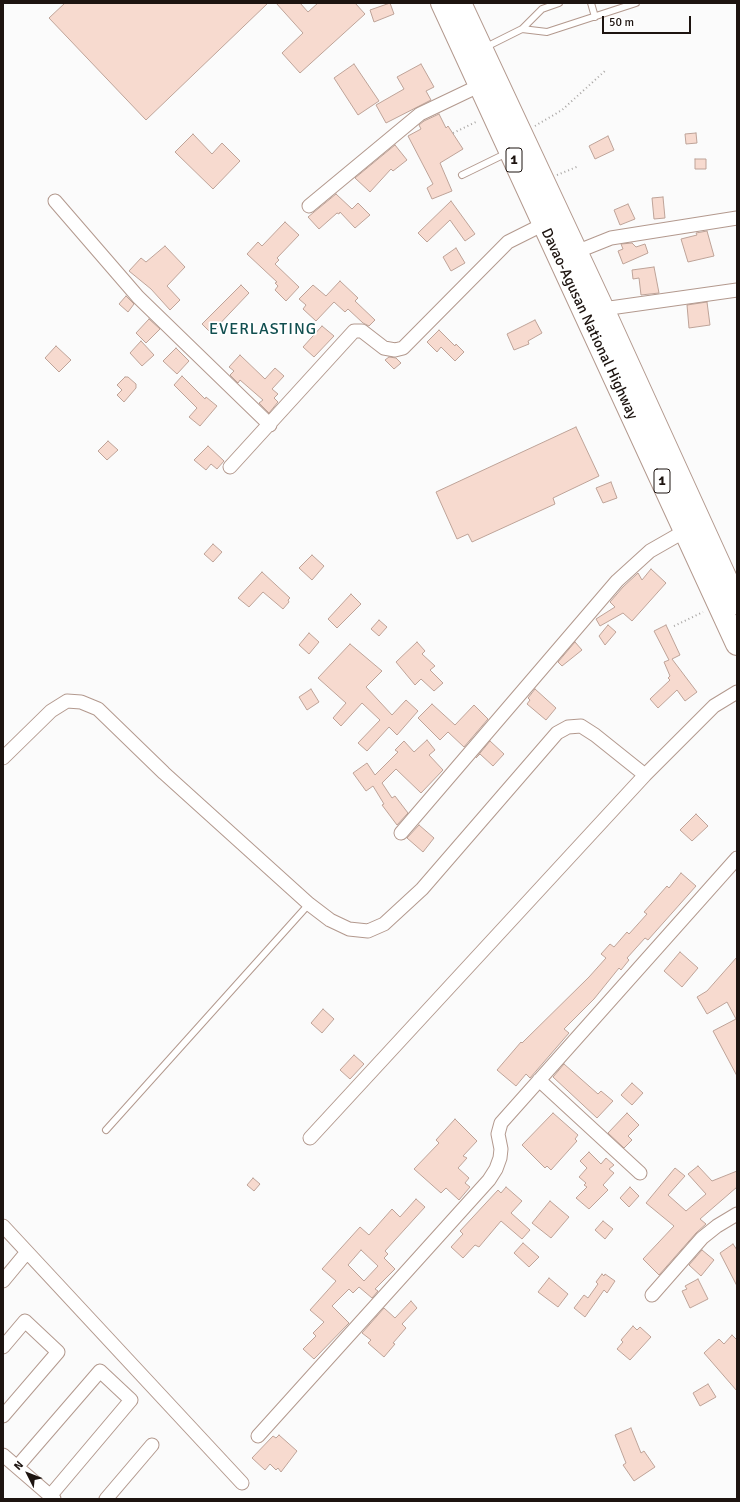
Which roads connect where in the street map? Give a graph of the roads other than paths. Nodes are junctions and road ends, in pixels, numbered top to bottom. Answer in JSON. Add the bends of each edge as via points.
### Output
{"nodes":[{"id":1,"x":442,"y":3,"type":"edge"},
{"id":2,"x":460,"y":3,"type":"edge"},
{"id":3,"x":559,"y":3,"type":"edge"},
{"id":4,"x":591,"y":3,"type":"edge"},
{"id":5,"x":636,"y":3,"type":"edge"},
{"id":6,"x":596,"y":17,"type":"junction"},
{"id":7,"x":522,"y":29,"type":"junction"},
{"id":8,"x":481,"y":50,"type":"junction"},
{"id":9,"x":488,"y":82,"type":"junction"},
{"id":10,"x":519,"y":145,"type":"junction"},
{"id":11,"x":462,"y":175,"type":"dead end"},
{"id":12,"x":55,"y":201,"type":"dead end"},
{"id":13,"x":309,"y":206,"type":"dead end"},
{"id":14,"x":737,"y":218,"type":"edge"},
{"id":15,"x":552,"y":220,"type":"junction"},
{"id":16,"x":576,"y":252,"type":"junction"},
{"id":17,"x":737,"y":290,"type":"edge"},
{"id":18,"x":603,"y":309,"type":"junction"},
{"id":19,"x":270,"y":425,"type":"junction"},
{"id":20,"x":230,"y":467,"type":"dead end"},
{"id":21,"x":671,"y":482,"type":"junction"},
{"id":22,"x":685,"y":531,"type":"junction"},
{"id":23,"x":728,"y":604,"type":"edge"},
{"id":24,"x":737,"y":644,"type":"edge"},
{"id":25,"x":737,"y":692,"type":"edge"},
{"id":26,"x":3,"y":758,"type":"edge"},
{"id":27,"x":645,"y":775,"type":"junction"},
{"id":28,"x":401,"y":833,"type":"dead end"},
{"id":29,"x":737,"y":858,"type":"edge"},
{"id":30,"x":309,"y":904,"type":"junction"},
{"id":31,"x":540,"y":1080,"type":"junction"},
{"id":32,"x":106,"y":1130,"type":"dead end"},
{"id":33,"x":310,"y":1138,"type":"dead end"},
{"id":34,"x":640,"y":1173,"type":"dead end"},
{"id":35,"x":737,"y":1214,"type":"edge"},
{"id":36,"x":3,"y":1226,"type":"edge"},
{"id":37,"x":27,"y":1252,"type":"junction"},
{"id":38,"x":3,"y":1281,"type":"edge"},
{"id":39,"x":652,"y":1295,"type":"dead end"},
{"id":40,"x":3,"y":1347,"type":"edge"},
{"id":41,"x":3,"y":1416,"type":"edge"},
{"id":42,"x":258,"y":1436,"type":"dead end"},
{"id":43,"x":152,"y":1445,"type":"dead end"},
{"id":44,"x":3,"y":1455,"type":"edge"},
{"id":45,"x":17,"y":1467,"type":"junction"},
{"id":46,"x":242,"y":1483,"type":"dead end"},
{"id":47,"x":52,"y":1498,"type":"edge"},
{"id":48,"x":106,"y":1499,"type":"edge"}],
"edges":[{"from":1,"to":9,"type":"highway","name":"Davao-Agusan National Highway","number":"1"},
{"from":2,"to":8,"type":"highway","name":"Davao-Agusan National Highway","number":"1"},
{"from":3,"to":7,"type":"lane","via":[[542,9]]},
{"from":4,"to":6,"type":"lane"},
{"from":5,"to":6,"type":"lane"},
{"from":6,"to":7,"type":"lane","via":[[547,32]]},
{"from":7,"to":8,"type":"lane"},
{"from":8,"to":9,"type":"highway","name":"Davao-Agusan National Highway","number":"1"},
{"from":9,"to":10,"type":"highway","name":"Davao-Agusan National Highway","number":"1"},
{"from":9,"to":10,"type":"highway","name":"Davao-Agusan National Highway","number":"1","via":[[493,114]]},
{"from":9,"to":13,"type":"street","via":[[414,118]]},
{"from":10,"to":11,"type":"lane"},
{"from":10,"to":15,"type":"highway","name":"Davao-Agusan National Highway","number":"1"},
{"from":10,"to":15,"type":"highway","name":"Davao-Agusan National Highway","number":"1","via":[[543,181]]},
{"from":12,"to":19,"type":"street","via":[[138,297]]},
{"from":14,"to":16,"type":"street","via":[[611,238]]},
{"from":15,"to":16,"type":"highway","name":"Davao-Agusan National Highway","number":"1"},
{"from":15,"to":19,"type":"street","via":[[508,242],[403,348],[384,348],[362,331],[354,331]]},
{"from":15,"to":21,"type":"highway","name":"Davao-Agusan National Highway","number":"1"},
{"from":16,"to":18,"type":"highway","name":"Davao-Agusan National Highway","number":"1"},
{"from":17,"to":18,"type":"street"},
{"from":18,"to":21,"type":"highway","name":"Davao-Agusan National Highway","number":"1"},
{"from":19,"to":20,"type":"street"},
{"from":21,"to":22,"type":"highway","name":"Davao-Agusan National Highway","number":"1"},
{"from":21,"to":23,"type":"highway","name":"Davao-Agusan National Highway","number":"1"},
{"from":22,"to":23,"type":"highway","name":"Davao-Agusan National Highway","number":"1"},
{"from":22,"to":28,"type":"street","via":[[650,551],[617,581]]},
{"from":23,"to":24,"type":"highway","name":"Davao-Agusan National Highway","number":"1"},
{"from":25,"to":27,"type":"street","via":[[714,706]]},
{"from":26,"to":30,"type":"street","via":[[51,711],[67,701],[81,702],[98,709],[164,773]]},
{"from":27,"to":30,"type":"street","via":[[582,726],[568,727],[546,743],[422,889],[384,924],[368,931],[349,929],[330,920]]},
{"from":27,"to":33,"type":"street"},
{"from":29,"to":31,"type":"street"},
{"from":30,"to":32,"type":"lane"},
{"from":31,"to":34,"type":"street"},
{"from":31,"to":42,"type":"street","via":[[501,1123],[498,1134],[500,1158],[488,1180]]},
{"from":35,"to":39,"type":"street","via":[[702,1238]]},
{"from":36,"to":37,"type":"street"},
{"from":37,"to":38,"type":"street"},
{"from":37,"to":46,"type":"street"},
{"from":40,"to":41,"type":"street","via":[[25,1321],[58,1352]]},
{"from":43,"to":48,"type":"street"},
{"from":44,"to":45,"type":"street"},
{"from":45,"to":47,"type":"street"},
{"from":45,"to":47,"type":"street","via":[[100,1371],[131,1400]]}]}
